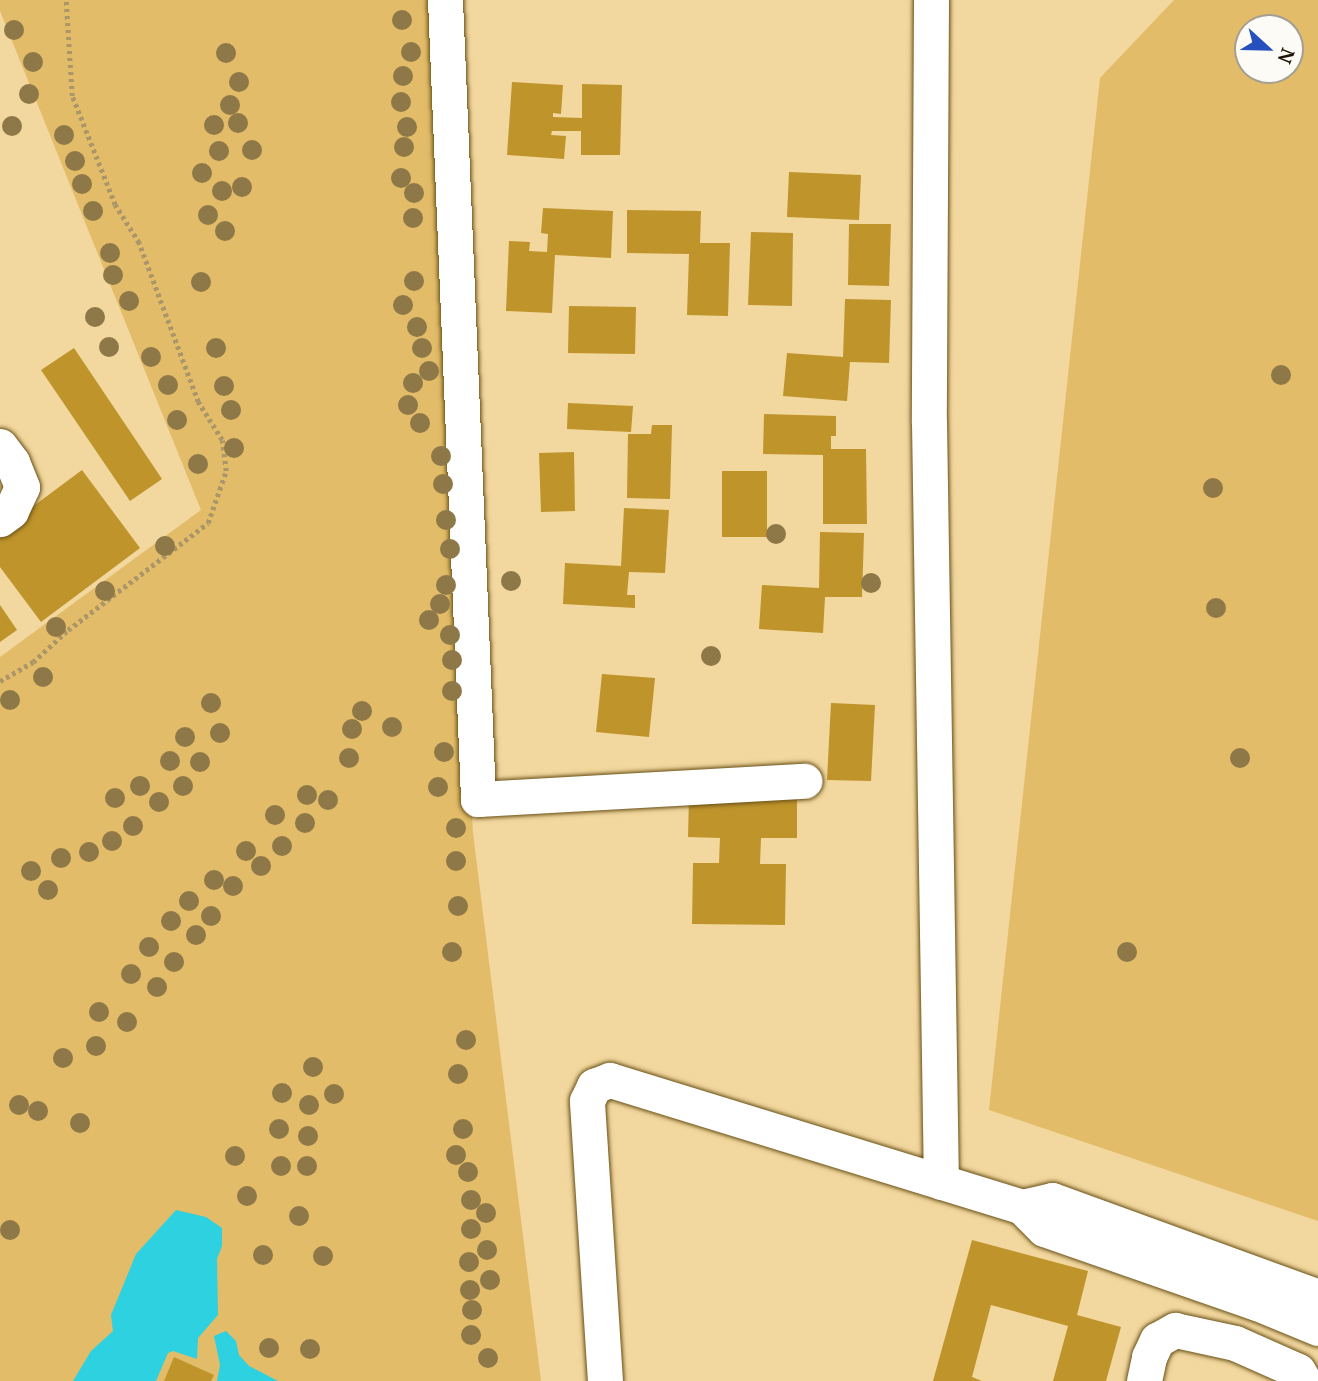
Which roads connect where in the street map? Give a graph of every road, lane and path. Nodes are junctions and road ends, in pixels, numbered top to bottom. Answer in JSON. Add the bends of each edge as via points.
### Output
{"nodes":[{"id":1,"x":66,"y":0,"type":"edge"},
{"id":2,"x":445,"y":0,"type":"edge"},
{"id":3,"x":931,"y":0,"type":"edge"},
{"id":4,"x":0,"y":446,"type":"edge"},
{"id":5,"x":0,"y":519,"type":"edge"},
{"id":6,"x":0,"y":681,"type":"edge"},
{"id":7,"x":805,"y":781,"type":"dead end"},
{"id":8,"x":941,"y":1182,"type":"junction"},
{"id":9,"x":1023,"y":1207,"type":"junction"},
{"id":10,"x":1318,"y":1297,"type":"edge"},
{"id":11,"x":1257,"y":1303,"type":"junction"},
{"id":12,"x":1318,"y":1328,"type":"edge"},
{"id":13,"x":1235,"y":1343,"type":"junction"},
{"id":14,"x":605,"y":1381,"type":"edge"},
{"id":15,"x":1144,"y":1381,"type":"edge"},
{"id":16,"x":1304,"y":1381,"type":"edge"}],
"edges":[{"from":1,"to":6,"type":"path","via":[[72,96],[115,205],[139,243],[198,402],[222,440],[226,471],[208,523],[33,662]]},
{"from":2,"to":7,"type":"street","via":[[478,799]]},
{"from":3,"to":8,"type":"street","via":[[929,422]]},
{"from":4,"to":5,"type":"street","via":[[22,487],[11,511]]},
{"from":8,"to":9,"type":"street"},
{"from":8,"to":14,"type":"street","via":[[610,1080],[594,1086],[587,1101]]},
{"from":9,"to":10,"type":"street","via":[[1052,1200]]},
{"from":9,"to":11,"type":"street","via":[[1044,1229]]},
{"from":11,"to":12,"type":"street"},
{"from":11,"to":13,"type":"street"},
{"from":13,"to":15,"type":"street","via":[[1175,1329],[1157,1340]]},
{"from":13,"to":16,"type":"street","via":[[1298,1371]]}]}
